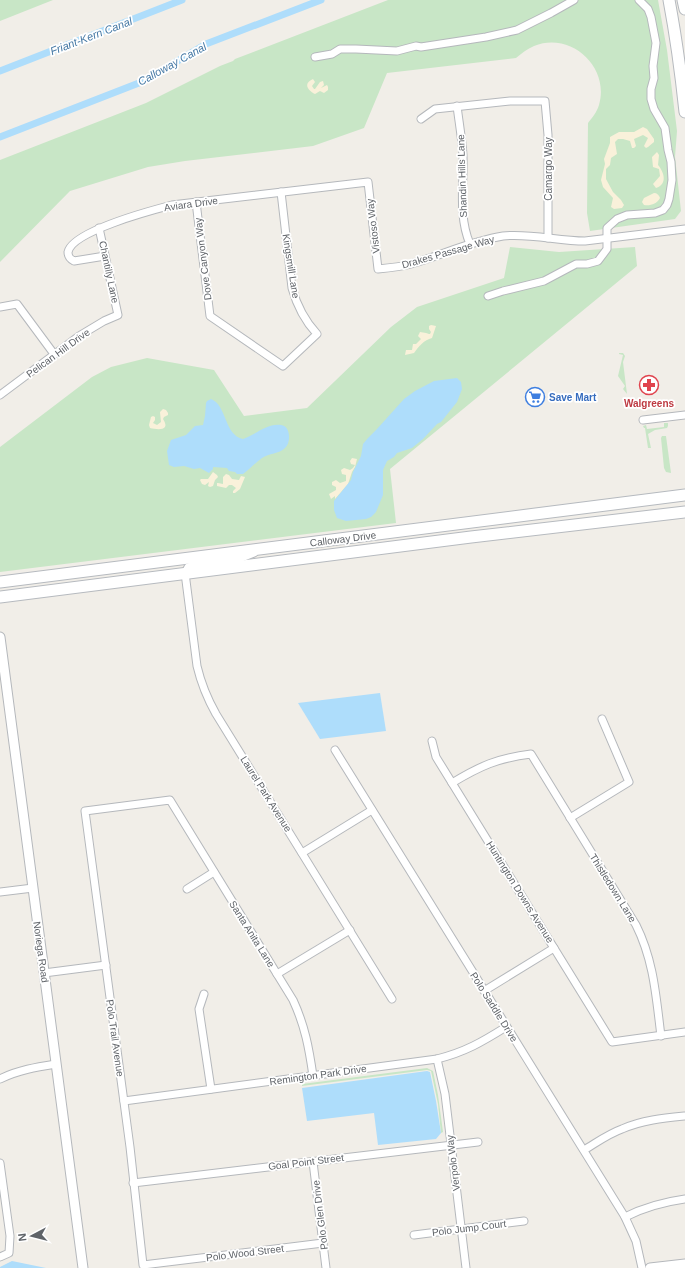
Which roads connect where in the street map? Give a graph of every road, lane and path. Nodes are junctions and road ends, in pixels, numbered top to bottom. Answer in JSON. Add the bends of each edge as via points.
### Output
{"nodes":[{"id":1,"x":574,"y":0,"type":"edge"},
{"id":2,"x":639,"y":0,"type":"edge"},
{"id":3,"x":669,"y":0,"type":"edge"},
{"id":4,"x":683,"y":0,"type":"edge"},
{"id":5,"x":685,"y":9,"type":"edge"},
{"id":6,"x":315,"y":56,"type":"dead end"},
{"id":7,"x":457,"y":106,"type":"junction"},
{"id":8,"x":685,"y":112,"type":"edge"},
{"id":9,"x":421,"y":119,"type":"dead end"},
{"id":10,"x":368,"y":182,"type":"joint"},
{"id":11,"x":281,"y":192,"type":"junction"},
{"id":12,"x":196,"y":202,"type":"junction"},
{"id":13,"x":99,"y":228,"type":"junction"},
{"id":14,"x":685,"y":229,"type":"edge"},
{"id":15,"x":548,"y":238,"type":"junction"},
{"id":16,"x":607,"y":238,"type":"junction"},
{"id":17,"x":470,"y":244,"type":"junction"},
{"id":18,"x":105,"y":256,"type":"junction"},
{"id":19,"x":378,"y":269,"type":"joint"},
{"id":20,"x":488,"y":296,"type":"dead end"},
{"id":21,"x":0,"y":307,"type":"edge"},
{"id":22,"x":118,"y":315,"type":"joint"},
{"id":23,"x":54,"y":354,"type":"junction"},
{"id":24,"x":283,"y":366,"type":"joint"},
{"id":25,"x":0,"y":395,"type":"edge"},
{"id":26,"x":685,"y":415,"type":"edge"},
{"id":27,"x":643,"y":420,"type":"dead end"},
{"id":28,"x":685,"y":495,"type":"edge"},
{"id":29,"x":685,"y":512,"type":"edge"},
{"id":30,"x":265,"y":549,"type":"junction"},
{"id":31,"x":184,"y":573,"type":"junction"},
{"id":32,"x":0,"y":582,"type":"edge"},
{"id":33,"x":0,"y":597,"type":"edge"},
{"id":34,"x":0,"y":637,"type":"edge"},
{"id":35,"x":602,"y":719,"type":"dead end"},
{"id":36,"x":432,"y":741,"type":"dead end"},
{"id":37,"x":335,"y":750,"type":"dead end"},
{"id":38,"x":452,"y":783,"type":"junction"},
{"id":39,"x":372,"y":810,"type":"junction"},
{"id":40,"x":85,"y":812,"type":"joint"},
{"id":41,"x":570,"y":818,"type":"junction"},
{"id":42,"x":302,"y":853,"type":"junction"},
{"id":43,"x":214,"y":872,"type":"junction"},
{"id":44,"x":33,"y":888,"type":"junction"},
{"id":45,"x":187,"y":889,"type":"dead end"},
{"id":46,"x":0,"y":892,"type":"edge"},
{"id":47,"x":350,"y":930,"type":"junction"},
{"id":48,"x":554,"y":948,"type":"junction"},
{"id":49,"x":106,"y":965,"type":"junction"},
{"id":50,"x":44,"y":973,"type":"junction"},
{"id":51,"x":277,"y":974,"type":"junction"},
{"id":52,"x":484,"y":991,"type":"junction"},
{"id":53,"x":204,"y":994,"type":"dead end"},
{"id":54,"x":392,"y":999,"type":"dead end"},
{"id":55,"x":506,"y":1027,"type":"junction"},
{"id":56,"x":685,"y":1032,"type":"edge"},
{"id":57,"x":661,"y":1036,"type":"junction"},
{"id":58,"x":437,"y":1059,"type":"junction"},
{"id":59,"x":56,"y":1064,"type":"junction"},
{"id":60,"x":313,"y":1076,"type":"junction"},
{"id":61,"x":0,"y":1079,"type":"edge"},
{"id":62,"x":211,"y":1089,"type":"junction"},
{"id":63,"x":124,"y":1101,"type":"junction"},
{"id":64,"x":685,"y":1116,"type":"edge"},
{"id":65,"x":478,"y":1142,"type":"dead end"},
{"id":66,"x":451,"y":1145,"type":"junction"},
{"id":67,"x":584,"y":1150,"type":"junction"},
{"id":68,"x":0,"y":1162,"type":"edge"},
{"id":69,"x":313,"y":1162,"type":"junction"},
{"id":70,"x":134,"y":1183,"type":"junction"},
{"id":71,"x":685,"y":1199,"type":"edge"},
{"id":72,"x":625,"y":1217,"type":"junction"},
{"id":73,"x":524,"y":1221,"type":"dead end"},
{"id":74,"x":461,"y":1229,"type":"junction"},
{"id":75,"x":414,"y":1235,"type":"dead end"},
{"id":76,"x":323,"y":1243,"type":"junction"},
{"id":77,"x":0,"y":1258,"type":"edge"},
{"id":78,"x":685,"y":1264,"type":"edge"},
{"id":79,"x":144,"y":1265,"type":"joint"},
{"id":80,"x":83,"y":1268,"type":"edge"},
{"id":81,"x":326,"y":1268,"type":"edge"},
{"id":82,"x":466,"y":1268,"type":"edge"},
{"id":83,"x":642,"y":1268,"type":"edge"},
{"id":84,"x":650,"y":1268,"type":"edge"}],
"edges":[{"from":1,"to":6,"type":"street","via":[[517,30],[486,37],[397,51],[340,49],[332,54]]},
{"from":2,"to":16,"type":"street","via":[[648,9],[656,43],[651,99],[665,128],[671,162],[670,199],[663,210],[627,215],[617,219],[607,228]]},
{"from":3,"to":8,"type":"main road"},
{"from":4,"to":5,"type":"main road"},
{"from":7,"to":9,"type":"street","via":[[435,109]]},
{"from":7,"to":15,"type":"street","name":"Camargo Way","via":[[545,101],[548,135]]},
{"from":7,"to":17,"type":"street","name":"Shandin Hills Lane","via":[[463,155],[462,215]]},
{"from":10,"to":11,"type":"street","name":"Aviara Drive"},
{"from":10,"to":19,"type":"street","name":"Vistoso Way"},
{"from":11,"to":12,"type":"street","name":"Aviara Drive"},
{"from":11,"to":24,"type":"street","name":"Kingsmill Lane","via":[[292,288],[304,318],[317,334]]},
{"from":12,"to":13,"type":"street","name":"Aviara Drive","via":[[172,205]]},
{"from":12,"to":24,"type":"street","name":"Dove Canyon Way","via":[[210,316]]},
{"from":13,"to":18,"type":"street","name":"Chantilly Lane"},
{"from":13,"to":18,"type":"street","name":"Aviara Drive","via":[[71,246],[68,253],[74,262]]},
{"from":14,"to":16,"type":"street","name":"Drakes Passage Way"},
{"from":15,"to":16,"type":"street","name":"Drakes Passage Way","via":[[586,241]]},
{"from":15,"to":17,"type":"street","name":"Drakes Passage Way","via":[[504,236]]},
{"from":16,"to":20,"type":"street","via":[[607,249],[598,261],[576,264],[544,281]]},
{"from":17,"to":19,"type":"street","name":"Drakes Passage Way","via":[[412,264]]},
{"from":18,"to":22,"type":"street","name":"Chantilly Lane"},
{"from":21,"to":23,"type":"street","via":[[16,304]]},
{"from":22,"to":23,"type":"street","name":"Pelican Hill Drive","via":[[91,328]]},
{"from":23,"to":25,"type":"street","name":"Pelican Hill Drive"},
{"from":26,"to":27,"type":"street"},
{"from":28,"to":30,"type":"main road","name":"Calloway Drive"},
{"from":29,"to":31,"type":"main road","name":"Calloway Drive","via":[[471,536]]},
{"from":30,"to":31,"type":"street","via":[[239,559],[196,564],[188,567]]},
{"from":30,"to":32,"type":"main road","name":"Calloway Drive"},
{"from":31,"to":33,"type":"main road","name":"Calloway Drive"},
{"from":31,"to":42,"type":"street","name":"Laurel Park Avenue","via":[[197,666],[206,694]]},
{"from":34,"to":44,"type":"street","name":"Noriega Road"},
{"from":35,"to":41,"type":"street","via":[[629,782]]},
{"from":36,"to":38,"type":"street","name":"Huntington Downs Avenue","via":[[436,757]]},
{"from":37,"to":39,"type":"street","name":"Polo Saddle Drive"},
{"from":38,"to":41,"type":"street","name":"Thistledown Lane","via":[[483,765],[504,758],[531,754]]},
{"from":38,"to":48,"type":"street","name":"Huntington Downs Avenue"},
{"from":39,"to":42,"type":"street"},
{"from":39,"to":52,"type":"street","name":"Polo Saddle Drive"},
{"from":40,"to":43,"type":"street","name":"Santa Anita Lane","via":[[170,800]]},
{"from":40,"to":49,"type":"street","name":"Polo Trail Avenue"},
{"from":41,"to":57,"type":"street","name":"Thistledown Lane","via":[[643,938],[651,964]]},
{"from":42,"to":47,"type":"street","name":"Laurel Park Avenue"},
{"from":43,"to":45,"type":"street"},
{"from":43,"to":51,"type":"street","name":"Santa Anita Lane"},
{"from":44,"to":46,"type":"street"},
{"from":44,"to":50,"type":"street","name":"Noriega Road"},
{"from":47,"to":51,"type":"street"},
{"from":47,"to":54,"type":"street","name":"Laurel Park Avenue"},
{"from":48,"to":52,"type":"street"},
{"from":48,"to":57,"type":"street","name":"Huntington Downs Avenue","via":[[612,1042]]},
{"from":49,"to":50,"type":"street"},
{"from":49,"to":63,"type":"street","name":"Polo Trail Avenue"},
{"from":50,"to":59,"type":"street","name":"Noriega Road"},
{"from":51,"to":60,"type":"street","name":"Santa Anita Lane","via":[[293,1000],[305,1028]]},
{"from":52,"to":55,"type":"street","name":"Polo Saddle Drive"},
{"from":53,"to":62,"type":"street","via":[[199,1009]]},
{"from":55,"to":58,"type":"street","name":"Remington Park Drive","via":[[466,1050]]},
{"from":55,"to":67,"type":"street","name":"Polo Saddle Drive"},
{"from":56,"to":57,"type":"street"},
{"from":58,"to":60,"type":"street","name":"Remington Park Drive"},
{"from":58,"to":66,"type":"street","name":"Verpolo Way","via":[[445,1094]]},
{"from":59,"to":61,"type":"street","via":[[31,1068]]},
{"from":59,"to":80,"type":"street","name":"Noriega Road"},
{"from":60,"to":62,"type":"street","name":"Remington Park Drive"},
{"from":62,"to":63,"type":"street","name":"Remington Park Drive"},
{"from":63,"to":70,"type":"street","name":"Polo Trail Avenue"},
{"from":64,"to":67,"type":"street","via":[[636,1124],[609,1135]]},
{"from":65,"to":66,"type":"street","name":"Goal Point Street"},
{"from":66,"to":69,"type":"street","name":"Goal Point Street"},
{"from":66,"to":74,"type":"street","name":"Verpolo Way"},
{"from":67,"to":72,"type":"street","name":"Polo Saddle Drive"},
{"from":68,"to":77,"type":"street","via":[[10,1236],[9,1253]]},
{"from":69,"to":70,"type":"street","name":"Goal Point Street"},
{"from":69,"to":76,"type":"street","name":"Polo Glen Drive"},
{"from":70,"to":79,"type":"street","name":"Polo Trail Avenue"},
{"from":71,"to":72,"type":"street","via":[[655,1204]]},
{"from":72,"to":83,"type":"street","name":"Polo Saddle Drive","via":[[636,1242]]},
{"from":73,"to":74,"type":"street","name":"Polo Jump Court"},
{"from":74,"to":75,"type":"street","name":"Polo Jump Court"},
{"from":74,"to":82,"type":"street","name":"Verpolo Way"},
{"from":76,"to":79,"type":"street","name":"Polo Wood Street"},
{"from":76,"to":81,"type":"street","name":"Polo Glen Drive"},
{"from":78,"to":84,"type":"street"}]}
